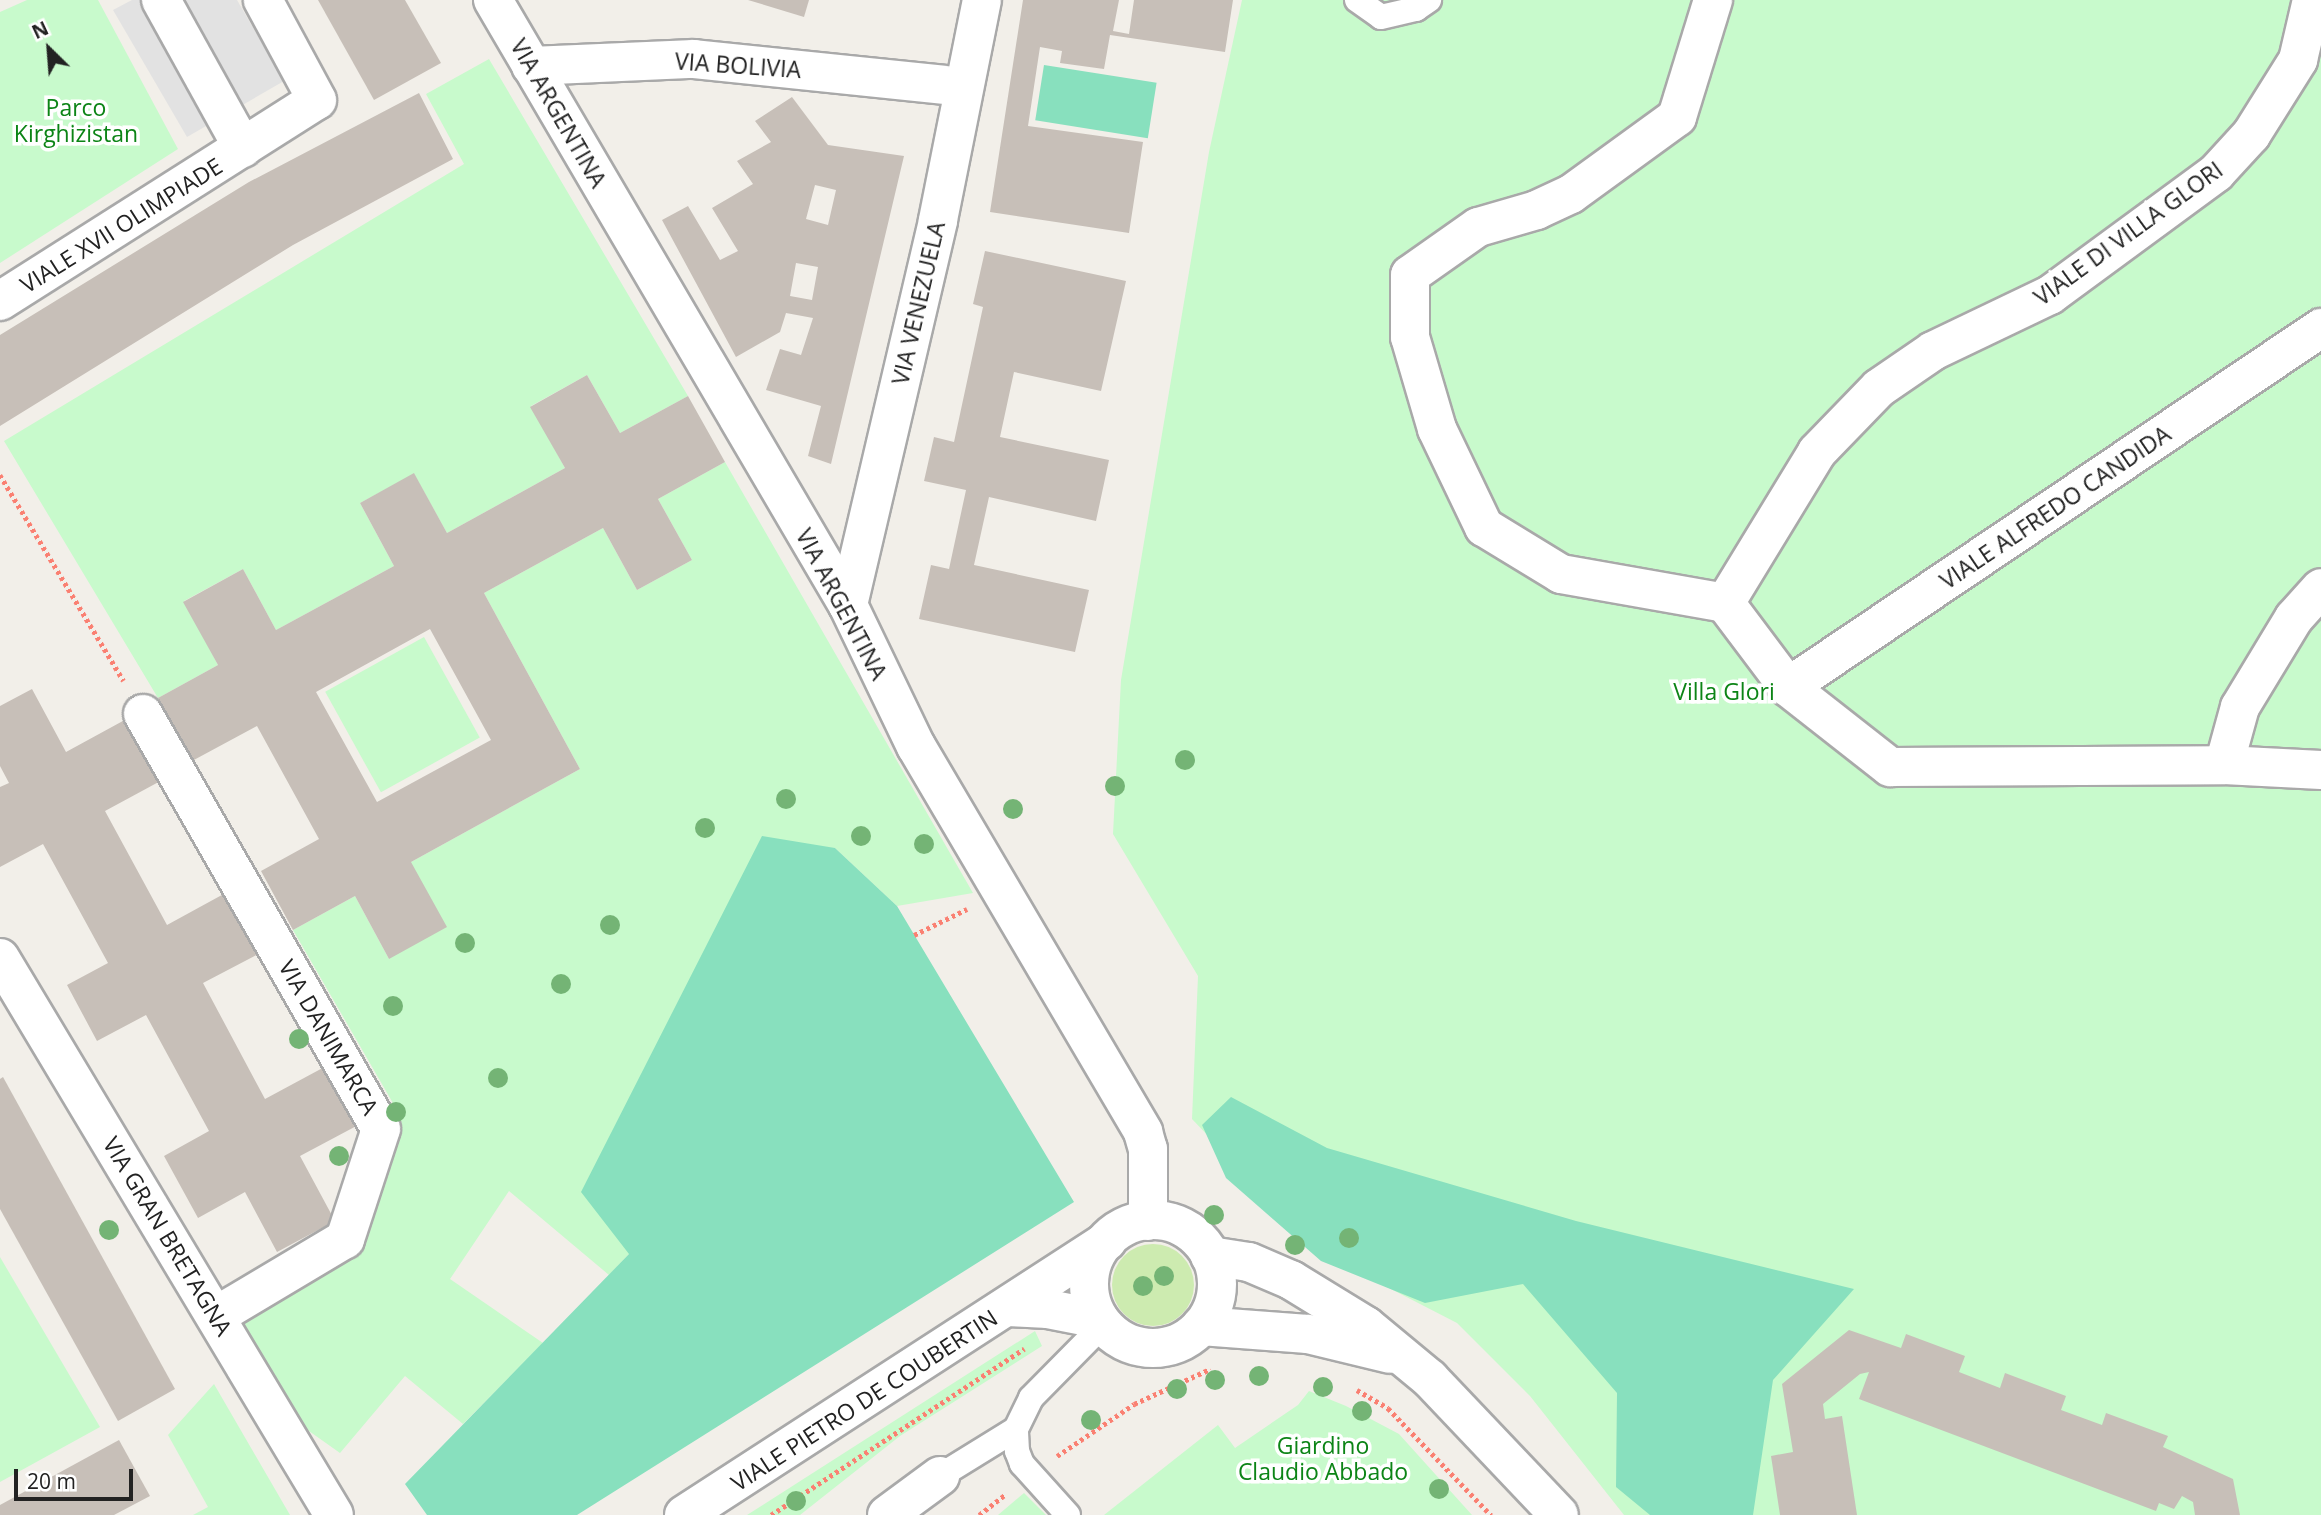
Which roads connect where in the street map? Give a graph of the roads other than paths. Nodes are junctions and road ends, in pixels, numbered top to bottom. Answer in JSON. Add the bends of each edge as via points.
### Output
{"nodes":[{"id":1,"x":161,"y":0,"type":"edge"},
{"id":2,"x":263,"y":0,"type":"edge"},
{"id":3,"x":493,"y":0,"type":"edge"},
{"id":4,"x":982,"y":0,"type":"edge"},
{"id":5,"x":1357,"y":0,"type":"edge"},
{"id":6,"x":1429,"y":0,"type":"edge"},
{"id":7,"x":1713,"y":0,"type":"edge"},
{"id":8,"x":2312,"y":0,"type":"edge"},
{"id":9,"x":531,"y":66,"type":"junction"},
{"id":10,"x":944,"y":85,"type":"dead end"},
{"id":11,"x":243,"y":148,"type":"junction"},
{"id":12,"x":0,"y":301,"type":"edge"},
{"id":13,"x":2321,"y":328,"type":"edge"},
{"id":14,"x":2321,"y":588,"type":"edge"},
{"id":15,"x":1725,"y":603,"type":"junction"},
{"id":16,"x":848,"y":605,"type":"junction"},
{"id":17,"x":1788,"y":687,"type":"junction"},
{"id":18,"x":144,"y":714,"type":"road end"},
{"id":19,"x":2224,"y":765,"type":"junction"},
{"id":20,"x":2321,"y":770,"type":"edge"},
{"id":21,"x":0,"y":958,"type":"edge"},
{"id":22,"x":1148,"y":1221,"type":"junction"},
{"id":23,"x":1107,"y":1241,"type":"junction"},
{"id":24,"x":1210,"y":1256,"type":"junction"},
{"id":25,"x":1008,"y":1307,"type":"junction"},
{"id":26,"x":216,"y":1316,"type":"junction"},
{"id":27,"x":1101,"y":1322,"type":"junction"},
{"id":28,"x":1201,"y":1326,"type":"junction"},
{"id":29,"x":1405,"y":1358,"type":"junction"},
{"id":30,"x":1016,"y":1429,"type":"junction"},
{"id":31,"x":940,"y":1476,"type":"joint"},
{"id":32,"x":334,"y":1515,"type":"edge"},
{"id":33,"x":684,"y":1515,"type":"edge"},
{"id":34,"x":887,"y":1515,"type":"edge"},
{"id":35,"x":1068,"y":1515,"type":"edge"},
{"id":36,"x":1559,"y":1515,"type":"edge"}],
"edges":[{"from":1,"to":11,"type":"street","name":"VIALE XVII OLIMPIADE"},
{"from":2,"to":11,"type":"street","name":"VIALE XVII OLIMPIADE","via":[[317,100]]},
{"from":3,"to":9,"type":"street","name":"VIA ARGENTINA"},
{"from":4,"to":16,"type":"street","name":"VIA VENEZUELA","via":[[938,220]]},
{"from":5,"to":6,"type":"lane","via":[[1381,17],[1416,9]]},
{"from":7,"to":15,"type":"street","via":[[1677,117],[1571,194],[1478,227],[1410,275],[1410,337],[1437,429],[1483,527],[1562,575]]},
{"from":8,"to":15,"type":"street","name":"VIALE DI VILLA GLORI","via":[[2298,60],[2251,135],[2216,173],[2050,295],[1933,351],[1879,388],[1817,452]]},
{"from":9,"to":10,"type":"street","name":"VIA BOLIVIA","via":[[694,59]]},
{"from":9,"to":16,"type":"street","name":"VIA ARGENTINA"},
{"from":11,"to":12,"type":"street","name":"VIALE XVII OLIMPIADE"},
{"from":13,"to":17,"type":"street","name":"VIALE ALFREDO CANDIDA"},
{"from":14,"to":19,"type":"street","via":[[2294,618],[2240,707]]},
{"from":15,"to":17,"type":"street"},
{"from":16,"to":22,"type":"street","name":"VIA ARGENTINA","via":[[916,746],[1143,1132],[1148,1149]]},
{"from":17,"to":19,"type":"street","via":[[1891,767]]},
{"from":18,"to":26,"type":"street","name":"VIA DANIMARCA","via":[[381,1129],[345,1240]]},
{"from":19,"to":20,"type":"street"},
{"from":21,"to":26,"type":"street","name":"VIA GRAN BRETAGNA"},
{"from":22,"to":23,"type":"street","via":[[1125,1227]]},
{"from":22,"to":24,"type":"street","via":[[1186,1229]]},
{"from":23,"to":25,"type":"street","name":"VIALE PIETRO DE COUBERTIN"},
{"from":23,"to":27,"type":"street","via":[[1095,1258],[1089,1279],[1091,1300]]},
{"from":24,"to":28,"type":"street","via":[[1216,1292]]},
{"from":24,"to":29,"type":"street","via":[[1249,1262],[1291,1280],[1340,1308]]},
{"from":25,"to":27,"type":"street","name":"VIALE PIETRO DE COUBERTIN","via":[[1048,1309]]},
{"from":25,"to":33,"type":"street","name":"VIALE PIETRO DE COUBERTIN"},
{"from":26,"to":32,"type":"street","name":"VIA GRAN BRETAGNA"},
{"from":27,"to":28,"type":"street","via":[[1128,1342],[1147,1348],[1170,1346]]},
{"from":27,"to":30,"type":"lane","via":[[1031,1398]]},
{"from":28,"to":29,"type":"street","via":[[1308,1334]]},
{"from":29,"to":36,"type":"street","via":[[1461,1409]]},
{"from":30,"to":31,"type":"lane"},
{"from":30,"to":35,"type":"lane","via":[[1020,1459]]},
{"from":31,"to":34,"type":"street"}]}
